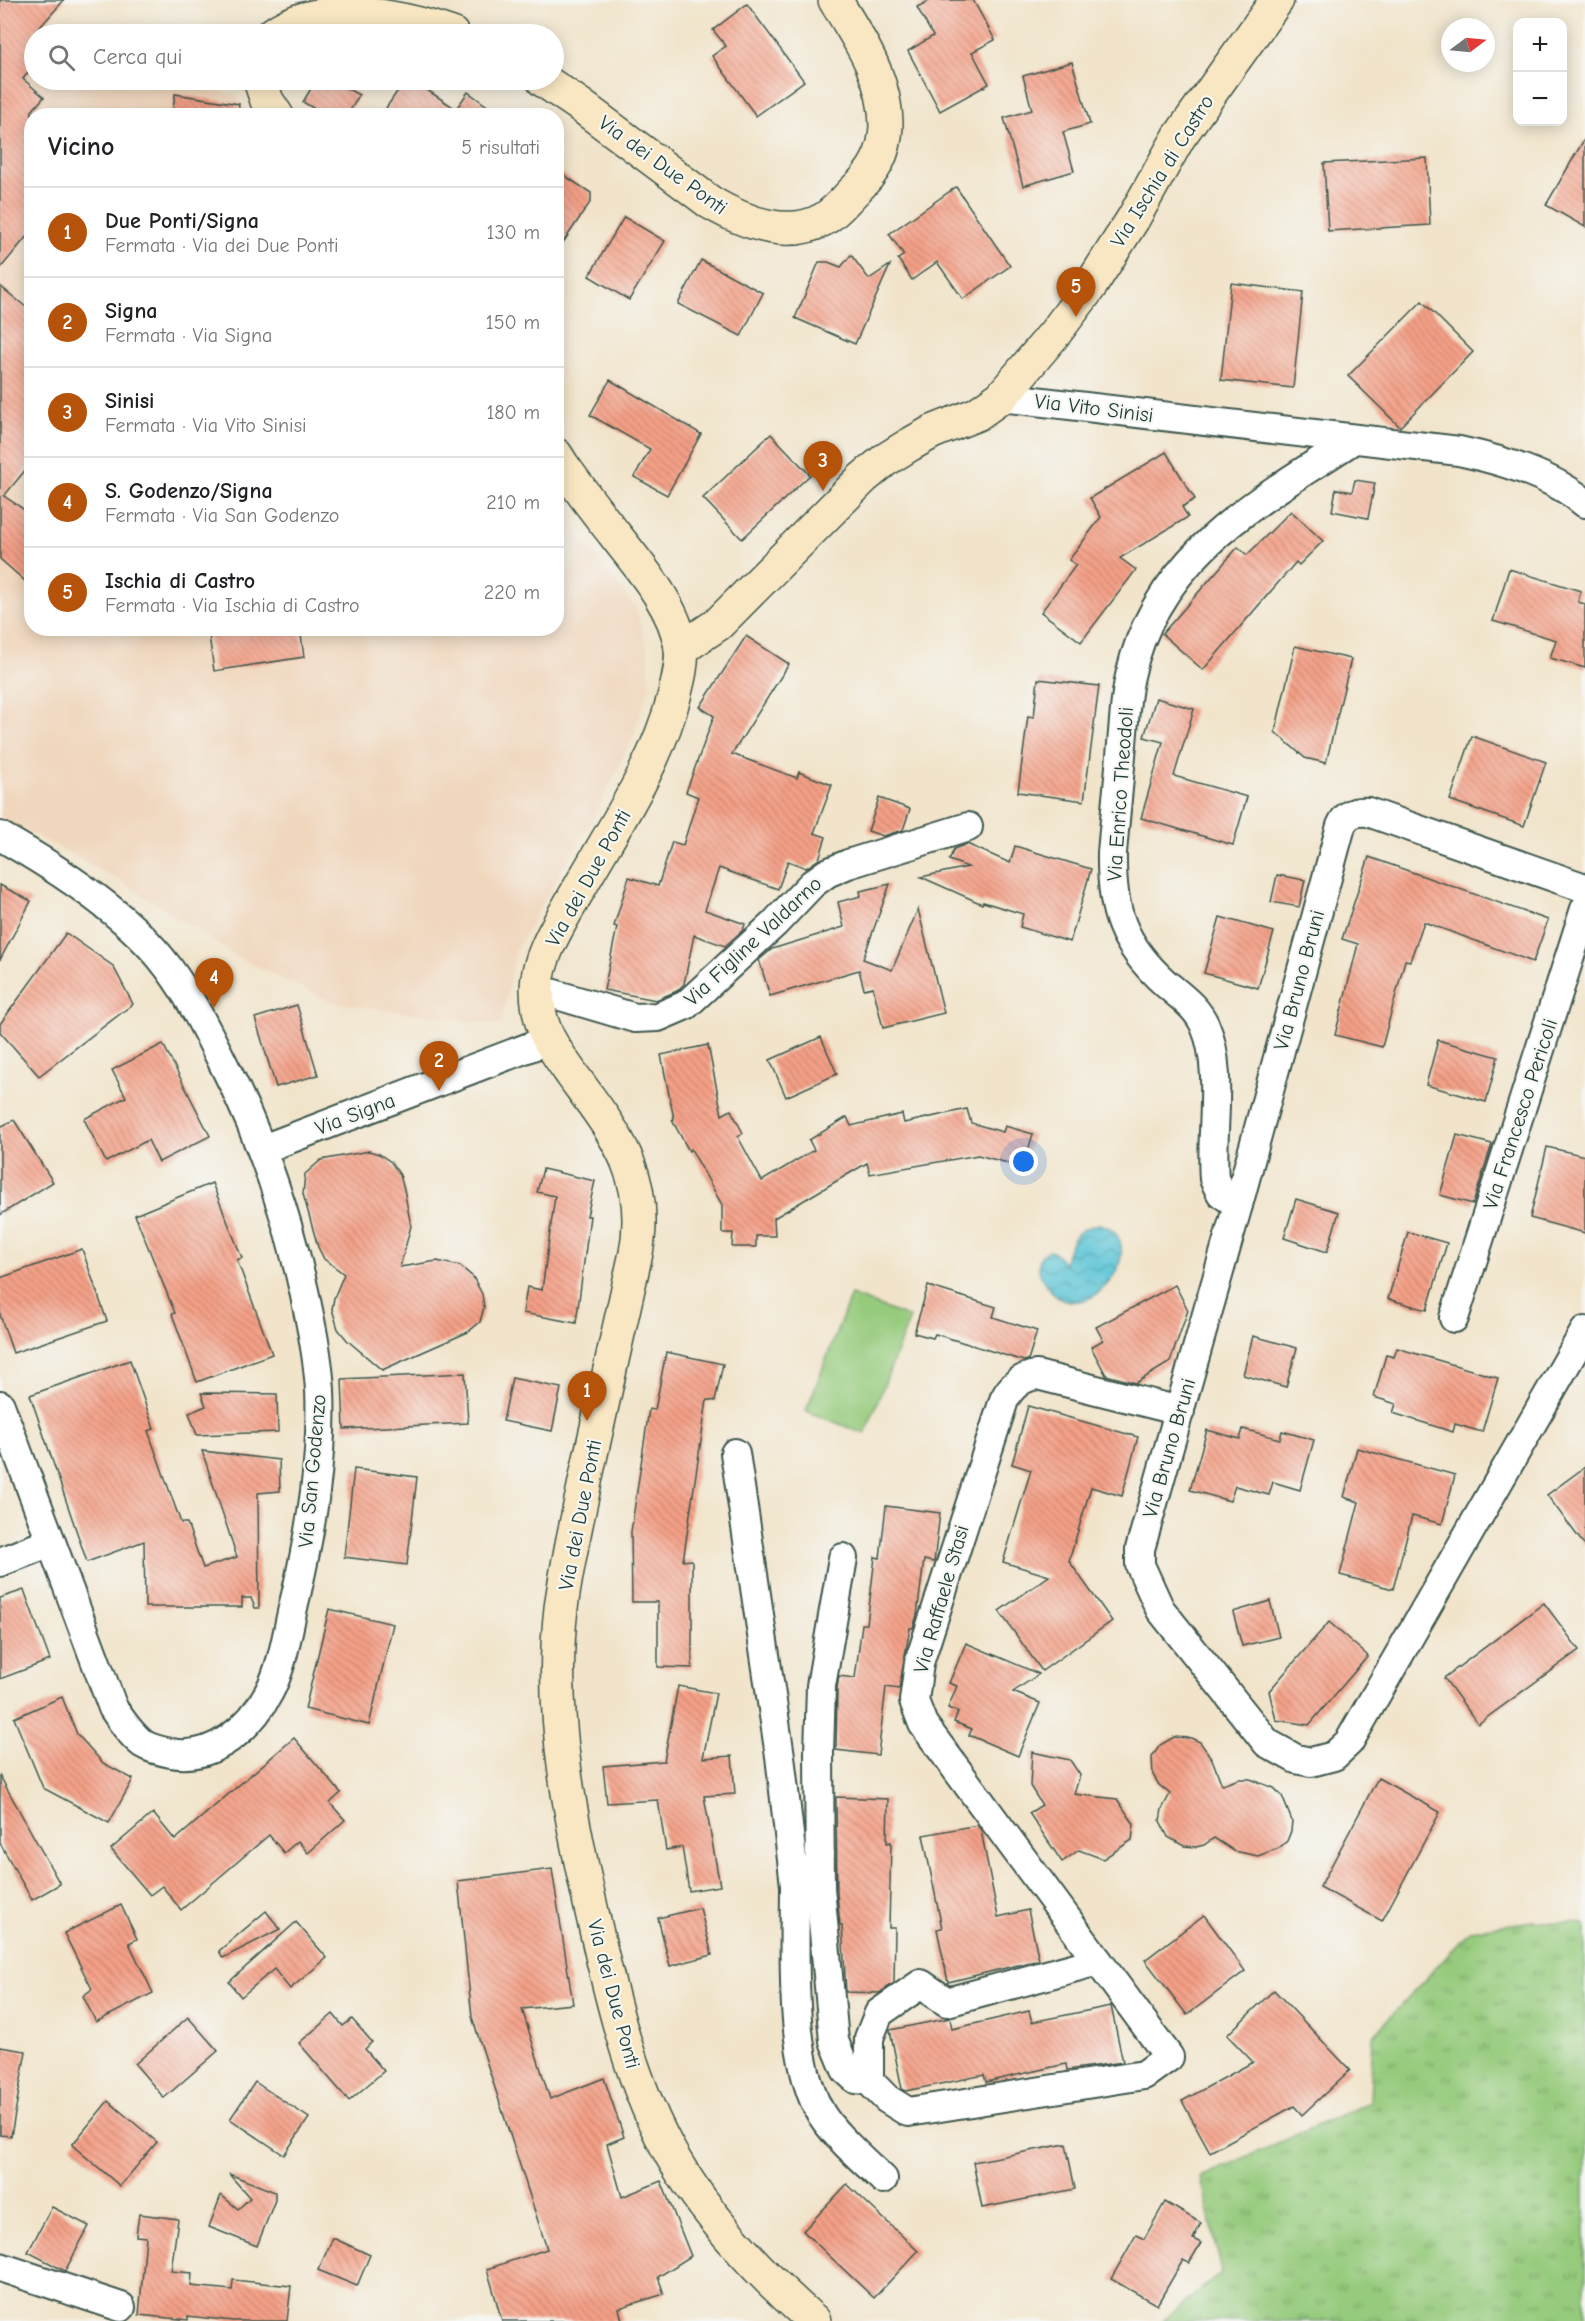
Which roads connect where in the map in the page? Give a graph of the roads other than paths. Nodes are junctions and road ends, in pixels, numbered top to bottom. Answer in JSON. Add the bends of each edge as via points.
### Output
{"nodes":[{"id":1,"x":835,"y":0,"type":"edge"},
{"id":2,"x":1277,"y":0,"type":"edge"},
{"id":3,"x":285,"y":24,"type":"edge"},
{"id":4,"x":419,"y":24,"type":"edge"},
{"id":5,"x":263,"y":90,"type":"edge"},
{"id":6,"x":558,"y":90,"type":"edge"},
{"id":7,"x":272,"y":108,"type":"edge"},
{"id":8,"x":1001,"y":397,"type":"junction"},
{"id":9,"x":1354,"y":439,"type":"junction"},
{"id":10,"x":564,"y":469,"type":"edge"},
{"id":11,"x":1585,"y":503,"type":"edge"},
{"id":12,"x":681,"y":649,"type":"junction"},
{"id":13,"x":968,"y":827,"type":"dead end"},
{"id":14,"x":0,"y":836,"type":"edge"},
{"id":15,"x":1585,"y":888,"type":"edge"},
{"id":16,"x":1585,"y":909,"type":"edge"},
{"id":17,"x":537,"y":989,"type":"junction"},
{"id":18,"x":548,"y":1040,"type":"junction"},
{"id":19,"x":263,"y":1149,"type":"junction"},
{"id":20,"x":1238,"y":1205,"type":"junction"},
{"id":21,"x":1454,"y":1318,"type":"dead end"},
{"id":22,"x":1585,"y":1331,"type":"edge"},
{"id":23,"x":0,"y":1405,"type":"edge"},
{"id":24,"x":1180,"y":1411,"type":"junction"},
{"id":25,"x":735,"y":1453,"type":"dead end"},
{"id":26,"x":51,"y":1542,"type":"junction"},
{"id":27,"x":843,"y":1557,"type":"dead end"},
{"id":28,"x":0,"y":1562,"type":"edge"},
{"id":29,"x":808,"y":1887,"type":"junction"},
{"id":30,"x":1098,"y":1961,"type":"junction"},
{"id":31,"x":869,"y":2081,"type":"junction"},
{"id":32,"x":883,"y":2179,"type":"dead end"},
{"id":33,"x":0,"y":2267,"type":"edge"},
{"id":34,"x":121,"y":2307,"type":"dead end"},
{"id":35,"x":814,"y":2321,"type":"edge"}],
"edges":[{"from":1,"to":6,"type":"street","name":"Via dei Due Ponti","via":[[877,77],[884,105],[885,136],[881,156],[868,178],[828,217],[806,225],[763,226],[726,212]]},
{"from":2,"to":8,"type":"street","name":"Via Ischia di Castro","via":[[1179,137],[1091,285]]},
{"from":3,"to":4,"type":"street","via":[[326,6],[346,5]]},
{"from":5,"to":7,"type":"street"},
{"from":8,"to":9,"type":"street","name":"Via Vito Sinisi"},
{"from":8,"to":12,"type":"street","via":[[977,414],[932,432],[885,460],[718,624]]},
{"from":9,"to":11,"type":"street","name":"Via Vito Sinisi","via":[[1481,456],[1526,470]]},
{"from":9,"to":20,"type":"street","name":"Via Enrico Theodoli","via":[[1250,507],[1192,557],[1148,621],[1134,657],[1126,697],[1112,853],[1117,910],[1134,950],[1194,1008],[1206,1026],[1214,1061],[1214,1179],[1221,1193]]},
{"from":10,"to":12,"type":"street","name":"Via dei Due Ponti","via":[[647,578],[669,613]]},
{"from":12,"to":17,"type":"street","name":"Via dei Due Ponti","via":[[675,692],[659,742],[622,816],[557,927],[542,961]]},
{"from":13,"to":17,"type":"street","name":"Via Figline Valdarno","via":[[827,873],[695,998],[668,1014],[635,1018]]},
{"from":14,"to":19,"type":"street","name":"Via San Godenzo","via":[[99,902],[161,958],[202,1021]]},
{"from":15,"to":20,"type":"street","name":"Via Bruno Bruni","via":[[1373,814],[1349,814],[1341,826]]},
{"from":16,"to":21,"type":"street","name":"Via Francesco Pericoli"},
{"from":17,"to":18,"type":"street","name":"Via dei Due Ponti","via":[[540,1018]]},
{"from":18,"to":19,"type":"street","name":"Via Signa"},
{"from":18,"to":35,"type":"street","name":"Via dei Due Ponti","via":[[621,1148],[634,1180],[640,1214],[636,1253],[561,1608],[561,1726],[584,1877],[620,2028],[661,2134],[693,2189],[724,2229],[768,2279]]},
{"from":19,"to":26,"type":"street","name":"Via San Godenzo","via":[[285,1215],[312,1328],[320,1416],[307,1547],[297,1590],[273,1685],[248,1723],[219,1745],[193,1755],[160,1751],[143,1743],[122,1721],[108,1698]]},
{"from":20,"to":24,"type":"street","name":"Via Bruno Bruni"},
{"from":22,"to":24,"type":"street","name":"Via Bruno Bruni","via":[[1359,1728],[1339,1752],[1322,1761],[1303,1762],[1260,1737],[1160,1609],[1146,1581],[1140,1549]]},
{"from":23,"to":26,"type":"street","name":"Via San Godenzo"},
{"from":24,"to":30,"type":"street","name":"Via Raffaele Stasi","via":[[1037,1375],[1012,1387],[1004,1400],[964,1520],[919,1663],[914,1692],[923,1724]]},
{"from":25,"to":29,"type":"street","via":[[780,1756]]},
{"from":26,"to":28,"type":"street"},
{"from":27,"to":29,"type":"street","via":[[820,1686]]},
{"from":29,"to":31,"type":"street","via":[[834,2041],[846,2070],[856,2079]]},
{"from":29,"to":32,"type":"street","via":[[795,1974],[799,2039],[809,2089],[819,2110]]},
{"from":30,"to":31,"type":"street","via":[[947,2002],[921,1984],[879,2013],[869,2038]]},
{"from":30,"to":31,"type":"street","name":"Via Raffaele Stasi","via":[[1169,2056],[1144,2075],[908,2112]]},
{"from":33,"to":34,"type":"street"}]}
